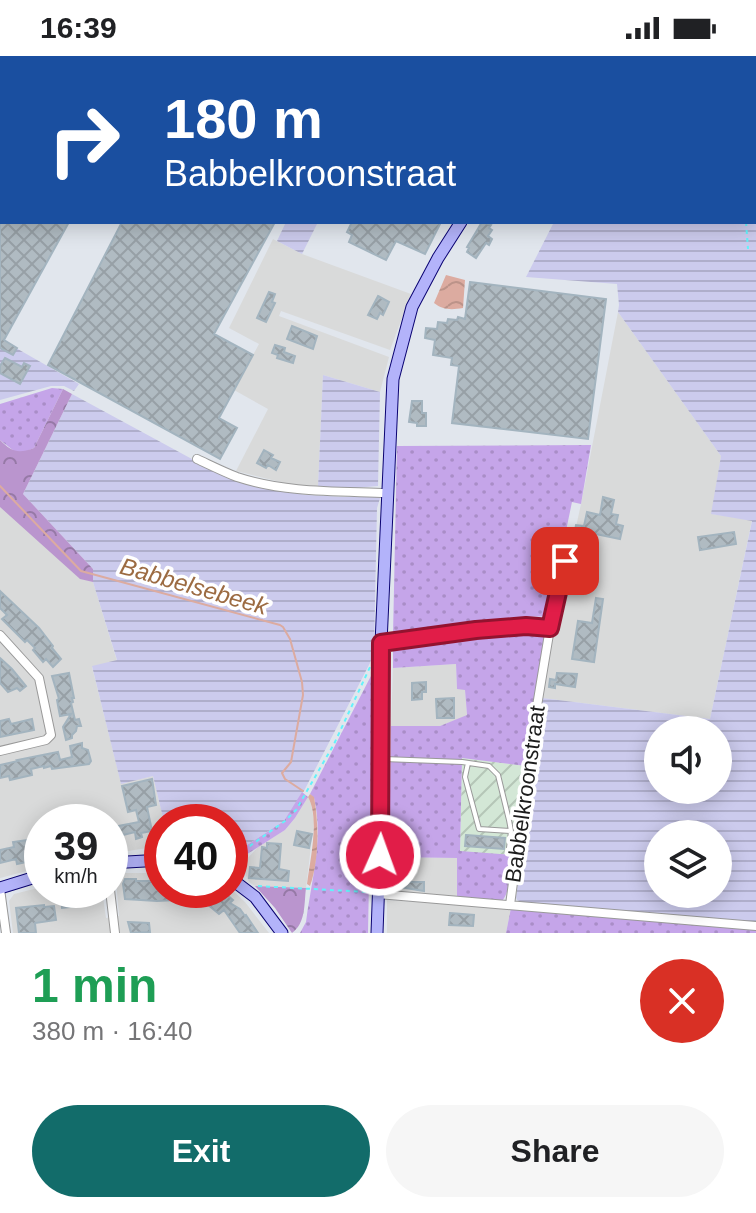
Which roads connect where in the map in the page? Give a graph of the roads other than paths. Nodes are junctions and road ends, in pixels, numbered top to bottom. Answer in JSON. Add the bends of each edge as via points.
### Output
{"nodes":[{"id":1,"x":460,"y":224,"type":"edge"},
{"id":2,"x":197,"y":459,"type":"dead end"},
{"id":3,"x":387,"y":493,"type":"junction"},
{"id":4,"x":565,"y":561,"type":"dead end"},
{"id":5,"x":550,"y":628,"type":"junction"},
{"id":6,"x":0,"y":635,"type":"edge"},
{"id":7,"x":381,"y":643,"type":"junction"},
{"id":8,"x":0,"y":751,"type":"edge"},
{"id":9,"x":381,"y":759,"type":"junction"},
{"id":10,"x":468,"y":763,"type":"junction"},
{"id":11,"x":511,"y":831,"type":"junction"},
{"id":12,"x":509,"y":848,"type":"dead end"},
{"id":13,"x":24,"y":881,"type":"edge"},
{"id":14,"x":0,"y":888,"type":"edge"},
{"id":15,"x":248,"y":892,"type":"edge"},
{"id":16,"x":378,"y":894,"type":"junction"},
{"id":17,"x":510,"y":905,"type":"junction"},
{"id":18,"x":112,"y":908,"type":"edge"},
{"id":19,"x":756,"y":926,"type":"edge"},
{"id":20,"x":6,"y":933,"type":"edge"},
{"id":21,"x":115,"y":933,"type":"edge"},
{"id":22,"x":282,"y":933,"type":"edge"},
{"id":23,"x":377,"y":933,"type":"edge"}],
"edges":[{"from":1,"to":3,"type":"street","via":[[412,307],[401,342],[393,379]]},
{"from":2,"to":3,"type":"street","via":[[236,477],[303,491]]},
{"from":3,"to":7,"type":"street"},
{"from":4,"to":5,"type":"street","name":"Babbelkroonstraat"},
{"from":5,"to":7,"type":"street","via":[[476,630]]},
{"from":5,"to":17,"type":"street","name":"Babbelkroonstraat"},
{"from":6,"to":8,"type":"street","via":[[39,678],[51,735]]},
{"from":7,"to":9,"type":"street"},
{"from":9,"to":10,"type":"lane"},
{"from":9,"to":16,"type":"street"},
{"from":10,"to":11,"type":"lane","via":[[489,766],[498,775]]},
{"from":10,"to":11,"type":"lane","via":[[465,777],[479,829]]},
{"from":11,"to":12,"type":"lane"},
{"from":13,"to":14,"type":"street"},
{"from":14,"to":20,"type":"street"},
{"from":15,"to":22,"type":"street"},
{"from":16,"to":17,"type":"street"},
{"from":16,"to":23,"type":"street"},
{"from":17,"to":19,"type":"street","name":"Babbelkroonstraat"},
{"from":18,"to":21,"type":"street"}]}
